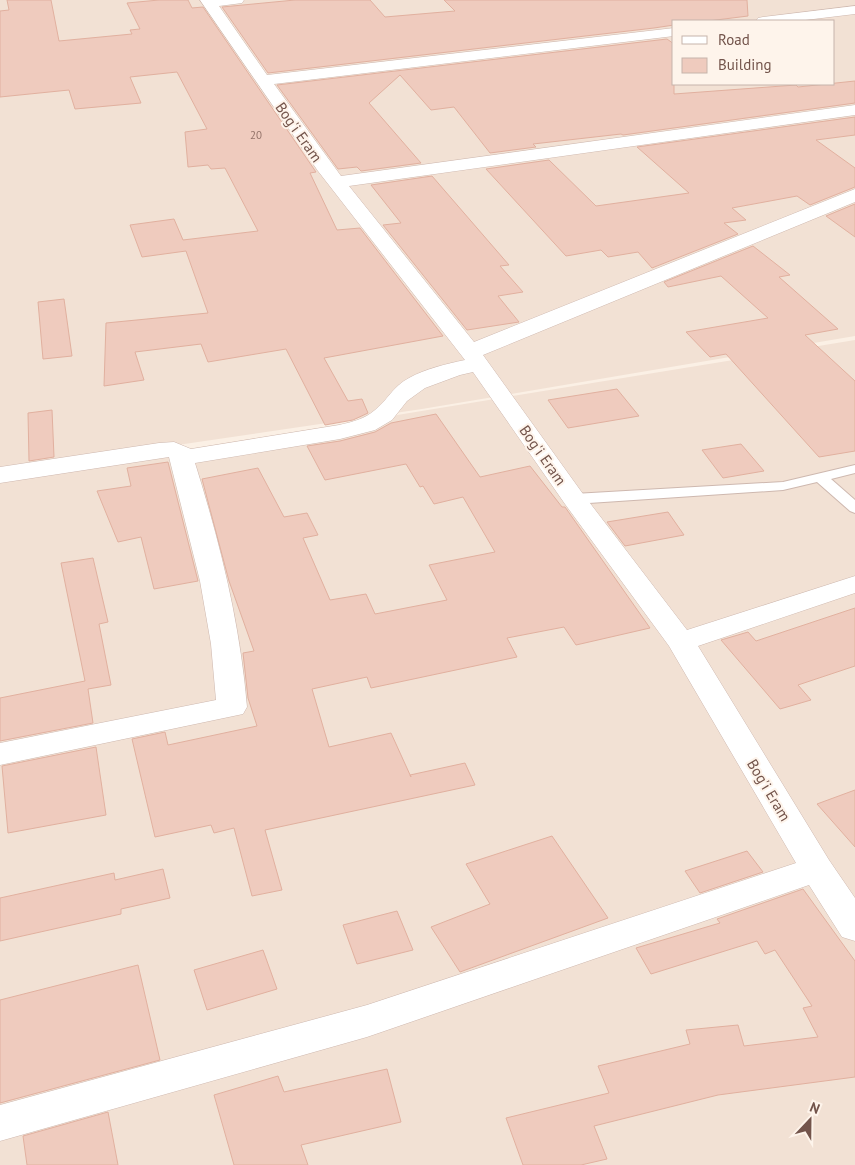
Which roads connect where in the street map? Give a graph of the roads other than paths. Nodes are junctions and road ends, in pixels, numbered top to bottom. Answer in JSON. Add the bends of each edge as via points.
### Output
{"nodes":[{"id":1,"x":237,"y":0,"type":"edge"},
{"id":2,"x":208,"y":1,"type":"edge"},
{"id":3,"x":855,"y":10,"type":"edge"},
{"id":4,"x":771,"y":20,"type":"edge"},
{"id":5,"x":672,"y":32,"type":"edge"},
{"id":6,"x":263,"y":80,"type":"junction"},
{"id":7,"x":855,"y":110,"type":"edge"},
{"id":8,"x":337,"y":182,"type":"junction"},
{"id":9,"x":855,"y":195,"type":"edge"},
{"id":10,"x":475,"y":358,"type":"junction"},
{"id":11,"x":181,"y":458,"type":"junction"},
{"id":12,"x":855,"y":468,"type":"edge"},
{"id":13,"x":0,"y":475,"type":"edge"},
{"id":14,"x":820,"y":477,"type":"junction"},
{"id":15,"x":574,"y":499,"type":"junction"},
{"id":16,"x":855,"y":508,"type":"edge"},
{"id":17,"x":855,"y":584,"type":"edge"},
{"id":18,"x":681,"y":642,"type":"junction"},
{"id":19,"x":0,"y":754,"type":"edge"},
{"id":20,"x":817,"y":869,"type":"junction"},
{"id":21,"x":855,"y":927,"type":"edge"},
{"id":22,"x":0,"y":1122,"type":"edge"}],
"edges":[{"from":1,"to":2,"type":"street"},
{"from":2,"to":6,"type":"street","name":"Bog'i Eram"},
{"from":3,"to":4,"type":"street"},
{"from":5,"to":6,"type":"street"},
{"from":6,"to":8,"type":"street","name":"Bog'i Eram"},
{"from":7,"to":8,"type":"street"},
{"from":8,"to":10,"type":"street","name":"Bog'i Eram"},
{"from":9,"to":10,"type":"street"},
{"from":10,"to":11,"type":"street","via":[[417,383],[399,396],[384,415],[367,425]]},
{"from":10,"to":15,"type":"street","name":"Bog'i Eram"},
{"from":11,"to":13,"type":"street","via":[[180,452],[174,449],[159,450]]},
{"from":11,"to":19,"type":"street","via":[[199,518],[228,656],[232,707]]},
{"from":12,"to":14,"type":"lane"},
{"from":14,"to":15,"type":"lane","via":[[783,486]]},
{"from":14,"to":16,"type":"lane"},
{"from":15,"to":18,"type":"street","name":"Bog'i Eram"},
{"from":17,"to":18,"type":"street"},
{"from":18,"to":20,"type":"street","name":"Bog'i Eram"},
{"from":20,"to":21,"type":"street","name":"Bog'i Eram"},
{"from":20,"to":22,"type":"street","via":[[367,1021]]}]}
